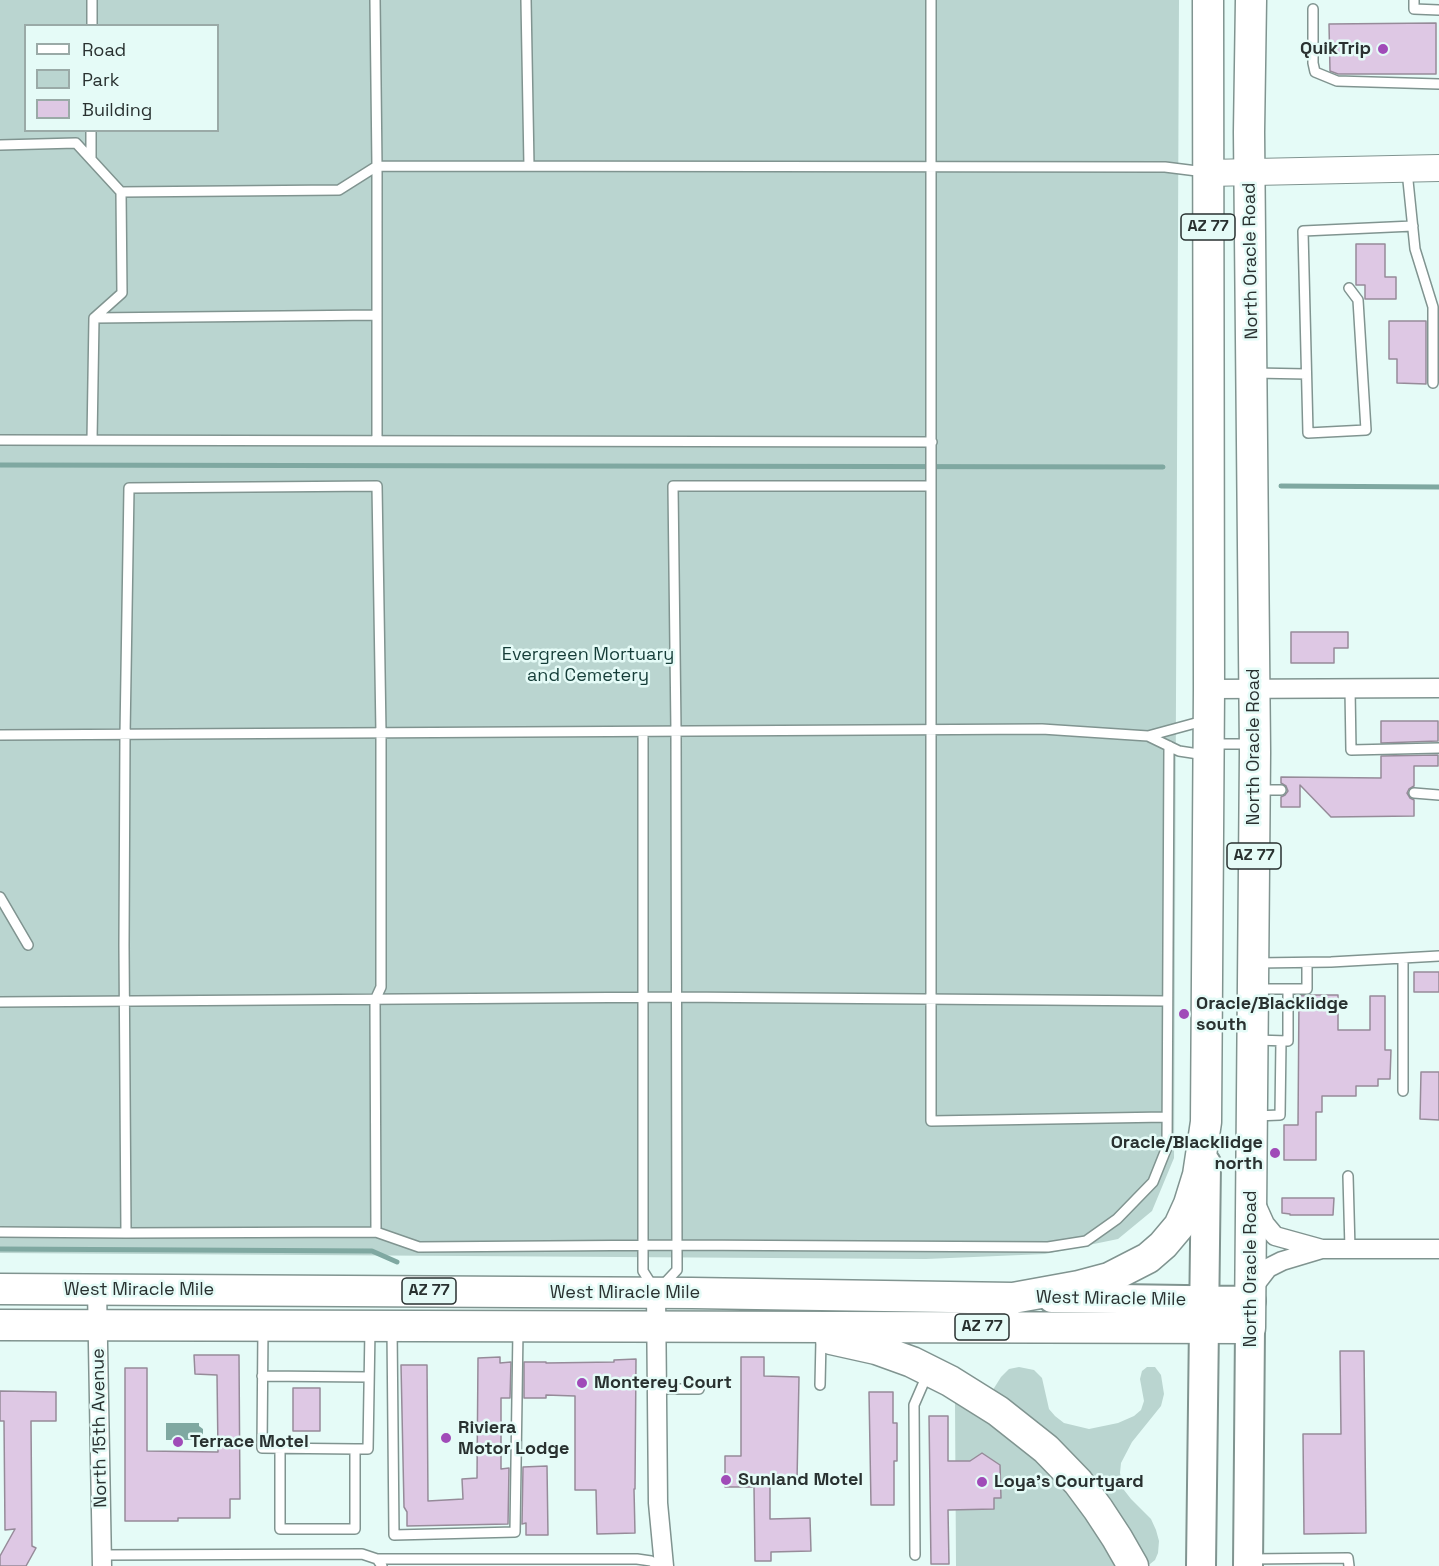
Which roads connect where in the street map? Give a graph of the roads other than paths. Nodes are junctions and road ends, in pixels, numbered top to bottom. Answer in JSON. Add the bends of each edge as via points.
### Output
{"nodes":[{"id":1,"x":92,"y":0,"type":"edge"},
{"id":2,"x":375,"y":0,"type":"edge"},
{"id":3,"x":526,"y":0,"type":"edge"},
{"id":4,"x":932,"y":0,"type":"edge"},
{"id":5,"x":1208,"y":0,"type":"edge"},
{"id":6,"x":1251,"y":0,"type":"edge"},
{"id":7,"x":1414,"y":0,"type":"edge"},
{"id":8,"x":1313,"y":9,"type":"dead end"},
{"id":9,"x":1439,"y":10,"type":"edge"},
{"id":10,"x":92,"y":24,"type":"edge"},
{"id":11,"x":1439,"y":84,"type":"edge"},
{"id":12,"x":91,"y":132,"type":"edge"},
{"id":13,"x":0,"y":145,"type":"edge"},
{"id":14,"x":91,"y":159,"type":"junction"},
{"id":15,"x":377,"y":166,"type":"junction"},
{"id":16,"x":529,"y":166,"type":"junction"},
{"id":17,"x":931,"y":166,"type":"junction"},
{"id":18,"x":1439,"y":168,"type":"edge"},
{"id":19,"x":1407,"y":169,"type":"junction"},
{"id":20,"x":1250,"y":172,"type":"junction"},
{"id":21,"x":1208,"y":173,"type":"junction"},
{"id":22,"x":121,"y":192,"type":"junction"},
{"id":23,"x":1413,"y":226,"type":"junction"},
{"id":24,"x":1349,"y":288,"type":"dead end"},
{"id":25,"x":377,"y":315,"type":"junction"},
{"id":26,"x":93,"y":318,"type":"junction"},
{"id":27,"x":1252,"y":373,"type":"junction"},
{"id":28,"x":1306,"y":374,"type":"junction"},
{"id":29,"x":1433,"y":383,"type":"dead end"},
{"id":30,"x":0,"y":440,"type":"edge"},
{"id":31,"x":92,"y":440,"type":"junction"},
{"id":32,"x":378,"y":441,"type":"junction"},
{"id":33,"x":932,"y":442,"type":"junction"},
{"id":34,"x":931,"y":486,"type":"junction"},
{"id":35,"x":1439,"y":688,"type":"edge"},
{"id":36,"x":1350,"y":689,"type":"junction"},
{"id":37,"x":1209,"y":690,"type":"junction"},
{"id":38,"x":1255,"y":690,"type":"junction"},
{"id":39,"x":930,"y":730,"type":"junction"},
{"id":40,"x":676,"y":731,"type":"junction"},
{"id":41,"x":643,"y":732,"type":"junction"},
{"id":42,"x":381,"y":733,"type":"junction"},
{"id":43,"x":0,"y":735,"type":"edge"},
{"id":44,"x":125,"y":735,"type":"junction"},
{"id":45,"x":1148,"y":736,"type":"junction"},
{"id":46,"x":1209,"y":740,"type":"junction"},
{"id":47,"x":1254,"y":744,"type":"junction"},
{"id":48,"x":1169,"y":746,"type":"junction"},
{"id":49,"x":1439,"y":748,"type":"edge"},
{"id":50,"x":1414,"y":793,"type":"dead end"},
{"id":51,"x":1439,"y":795,"type":"edge"},
{"id":52,"x":0,"y":897,"type":"edge"},
{"id":53,"x":28,"y":945,"type":"dead end"},
{"id":54,"x":1439,"y":956,"type":"edge"},
{"id":55,"x":1403,"y":958,"type":"junction"},
{"id":56,"x":1307,"y":963,"type":"junction"},
{"id":57,"x":1253,"y":976,"type":"junction"},
{"id":58,"x":1288,"y":989,"type":"junction"},
{"id":59,"x":643,"y":997,"type":"junction"},
{"id":60,"x":676,"y":997,"type":"junction"},
{"id":61,"x":930,"y":999,"type":"junction"},
{"id":62,"x":375,"y":1000,"type":"junction"},
{"id":63,"x":1167,"y":1001,"type":"junction"},
{"id":64,"x":0,"y":1002,"type":"edge"},
{"id":65,"x":124,"y":1002,"type":"junction"},
{"id":66,"x":1267,"y":1040,"type":"junction"},
{"id":67,"x":1403,"y":1091,"type":"dead end"},
{"id":68,"x":1166,"y":1117,"type":"junction"},
{"id":69,"x":1206,"y":1122,"type":"junction"},
{"id":70,"x":1348,"y":1176,"type":"dead end"},
{"id":71,"x":1251,"y":1192,"type":"junction"},
{"id":72,"x":0,"y":1232,"type":"edge"},
{"id":73,"x":376,"y":1232,"type":"junction"},
{"id":74,"x":126,"y":1233,"type":"junction"},
{"id":75,"x":644,"y":1245,"type":"junction"},
{"id":76,"x":676,"y":1245,"type":"junction"},
{"id":77,"x":1322,"y":1249,"type":"junction"},
{"id":78,"x":1350,"y":1249,"type":"junction"},
{"id":79,"x":1439,"y":1249,"type":"edge"},
{"id":80,"x":0,"y":1289,"type":"edge"},
{"id":81,"x":97,"y":1289,"type":"junction"},
{"id":82,"x":657,"y":1293,"type":"junction"},
{"id":83,"x":1013,"y":1298,"type":"junction"},
{"id":84,"x":1251,"y":1307,"type":"junction"},
{"id":85,"x":1204,"y":1314,"type":"junction"},
{"id":86,"x":0,"y":1325,"type":"edge"},
{"id":87,"x":98,"y":1326,"type":"junction"},
{"id":88,"x":263,"y":1326,"type":"junction"},
{"id":89,"x":381,"y":1326,"type":"junction"},
{"id":90,"x":519,"y":1326,"type":"junction"},
{"id":91,"x":657,"y":1327,"type":"junction"},
{"id":92,"x":760,"y":1327,"type":"junction"},
{"id":93,"x":821,"y":1338,"type":"junction"},
{"id":94,"x":930,"y":1370,"type":"junction"},
{"id":95,"x":262,"y":1376,"type":"junction"},
{"id":96,"x":369,"y":1377,"type":"junction"},
{"id":97,"x":820,"y":1385,"type":"dead end"},
{"id":98,"x":657,"y":1389,"type":"junction"},
{"id":99,"x":699,"y":1389,"type":"dead end"},
{"id":100,"x":280,"y":1448,"type":"junction"},
{"id":101,"x":355,"y":1449,"type":"junction"},
{"id":102,"x":915,"y":1555,"type":"dead end"},
{"id":103,"x":102,"y":1560,"type":"edge"},
{"id":104,"x":1248,"y":1562,"type":"edge"},
{"id":105,"x":380,"y":1563,"type":"edge"},
{"id":106,"x":659,"y":1566,"type":"edge"},
{"id":107,"x":664,"y":1566,"type":"edge"},
{"id":108,"x":1133,"y":1566,"type":"edge"},
{"id":109,"x":1201,"y":1566,"type":"edge"},
{"id":110,"x":1348,"y":1566,"type":"edge"}],
"edges":[{"from":1,"to":10,"type":"lane"},
{"from":2,"to":15,"type":"lane"},
{"from":3,"to":16,"type":"lane"},
{"from":4,"to":17,"type":"lane"},
{"from":5,"to":21,"type":"highway","number":"AZ 77"},
{"from":6,"to":20,"type":"highway","name":"North Oracle Road","number":"AZ 77"},
{"from":7,"to":9,"type":"lane","via":[[1414,9]]},
{"from":8,"to":11,"type":"lane","via":[[1315,72],[1337,81]]},
{"from":12,"to":14,"type":"lane"},
{"from":13,"to":14,"type":"lane","via":[[76,143]]},
{"from":14,"to":22,"type":"lane"},
{"from":15,"to":16,"type":"lane"},
{"from":15,"to":22,"type":"lane","via":[[339,190]]},
{"from":15,"to":25,"type":"lane"},
{"from":16,"to":17,"type":"lane"},
{"from":17,"to":21,"type":"lane","via":[[1165,167]]},
{"from":17,"to":33,"type":"lane"},
{"from":18,"to":19,"type":"main road"},
{"from":19,"to":20,"type":"main road"},
{"from":19,"to":23,"type":"lane"},
{"from":20,"to":21,"type":"main road"},
{"from":20,"to":27,"type":"highway","name":"North Oracle Road","number":"AZ 77"},
{"from":21,"to":37,"type":"highway","number":"AZ 77"},
{"from":22,"to":26,"type":"lane","via":[[122,293]]},
{"from":23,"to":28,"type":"lane","via":[[1303,231]]},
{"from":23,"to":29,"type":"lane","via":[[1415,249],[1433,307]]},
{"from":24,"to":28,"type":"lane","via":[[1358,300],[1366,430],[1308,433]]},
{"from":25,"to":26,"type":"lane"},
{"from":25,"to":32,"type":"lane"},
{"from":26,"to":31,"type":"lane"},
{"from":27,"to":28,"type":"lane"},
{"from":27,"to":38,"type":"highway","name":"North Oracle Road","number":"AZ 77"},
{"from":30,"to":31,"type":"lane"},
{"from":31,"to":32,"type":"lane"},
{"from":32,"to":33,"type":"lane"},
{"from":33,"to":34,"type":"lane"},
{"from":34,"to":39,"type":"lane"},
{"from":34,"to":40,"type":"lane","via":[[673,486]]},
{"from":35,"to":36,"type":"street"},
{"from":36,"to":38,"type":"street"},
{"from":36,"to":49,"type":"lane","via":[[1351,750]]},
{"from":37,"to":38,"type":"street"},
{"from":37,"to":46,"type":"highway","number":"AZ 77"},
{"from":38,"to":47,"type":"highway","name":"North Oracle Road","number":"AZ 77"},
{"from":39,"to":40,"type":"lane"},
{"from":39,"to":45,"type":"lane","via":[[1042,729]]},
{"from":39,"to":61,"type":"lane"},
{"from":40,"to":41,"type":"lane"},
{"from":40,"to":60,"type":"lane"},
{"from":41,"to":42,"type":"lane"},
{"from":41,"to":59,"type":"lane"},
{"from":42,"to":44,"type":"lane"},
{"from":42,"to":44,"type":"lane","via":[[377,486],[129,488]]},
{"from":42,"to":62,"type":"lane","via":[[381,987]]},
{"from":43,"to":44,"type":"lane"},
{"from":44,"to":65,"type":"lane"},
{"from":45,"to":46,"type":"lane"},
{"from":45,"to":48,"type":"lane"},
{"from":46,"to":47,"type":"lane"},
{"from":46,"to":48,"type":"lane","via":[[1179,752]]},
{"from":46,"to":69,"type":"highway","number":"AZ 77"},
{"from":47,"to":57,"type":"highway","name":"North Oracle Road","number":"AZ 77","via":[[1268,790]]},
{"from":48,"to":63,"type":"lane"},
{"from":50,"to":51,"type":"lane"},
{"from":52,"to":53,"type":"lane"},
{"from":54,"to":55,"type":"lane"},
{"from":55,"to":56,"type":"lane"},
{"from":55,"to":67,"type":"lane"},
{"from":56,"to":57,"type":"lane"},
{"from":56,"to":58,"type":"lane","via":[[1306,989]]},
{"from":57,"to":58,"type":"lane"},
{"from":57,"to":66,"type":"highway","name":"North Oracle Road","number":"AZ 77"},
{"from":58,"to":66,"type":"lane","via":[[1288,1041]]},
{"from":59,"to":60,"type":"lane"},
{"from":59,"to":62,"type":"lane"},
{"from":59,"to":75,"type":"lane"},
{"from":60,"to":61,"type":"lane"},
{"from":60,"to":76,"type":"lane"},
{"from":61,"to":63,"type":"lane"},
{"from":61,"to":68,"type":"lane","via":[[931,1121]]},
{"from":62,"to":65,"type":"lane"},
{"from":62,"to":73,"type":"lane"},
{"from":63,"to":68,"type":"lane"},
{"from":64,"to":65,"type":"lane"},
{"from":65,"to":74,"type":"lane"},
{"from":66,"to":71,"type":"highway","name":"North Oracle Road","number":"AZ 77","via":[[1252,1116]]},
{"from":68,"to":76,"type":"lane","via":[[1167,1147],[1153,1182],[1117,1220],[1086,1241],[1048,1247]]},
{"from":69,"to":83,"type":"highway","number":"AZ 77","via":[[1190,1204],[1163,1245],[1148,1258],[1109,1278]]},
{"from":69,"to":85,"type":"main road"},
{"from":70,"to":78,"type":"lane"},
{"from":71,"to":77,"type":"street","via":[[1273,1233]]},
{"from":71,"to":84,"type":"highway","name":"North Oracle Road","number":"AZ 77"},
{"from":72,"to":74,"type":"lane"},
{"from":73,"to":74,"type":"lane"},
{"from":73,"to":75,"type":"lane","via":[[419,1247]]},
{"from":75,"to":76,"type":"lane"},
{"from":75,"to":82,"type":"lane","via":[[643,1271]]},
{"from":76,"to":82,"type":"lane","via":[[677,1270]]},
{"from":77,"to":78,"type":"street"},
{"from":77,"to":84,"type":"street","via":[[1268,1268]]},
{"from":78,"to":79,"type":"street"},
{"from":80,"to":81,"type":"highway","name":"West Miracle Mile","number":"AZ 77"},
{"from":81,"to":82,"type":"highway","name":"West Miracle Mile","number":"AZ 77"},
{"from":81,"to":87,"type":"street","name":"North 15th Avenue"},
{"from":82,"to":83,"type":"highway","name":"West Miracle Mile","number":"AZ 77"},
{"from":82,"to":91,"type":"street"},
{"from":83,"to":85,"type":"main road","name":"West Miracle Mile","number":"AZ 77"},
{"from":84,"to":85,"type":"highway","name":"West Miracle Mile","number":"AZ 77"},
{"from":84,"to":104,"type":"main road","name":"North Oracle Road"},
{"from":85,"to":92,"type":"highway","name":"West Miracle Mile","number":"AZ 77"},
{"from":85,"to":109,"type":"main road"},
{"from":86,"to":87,"type":"highway","name":"West Miracle Mile","number":"AZ 77"},
{"from":87,"to":88,"type":"highway","name":"West Miracle Mile","number":"AZ 77"},
{"from":87,"to":103,"type":"street","name":"North 15th Avenue"},
{"from":88,"to":89,"type":"highway","name":"West Miracle Mile","number":"AZ 77"},
{"from":88,"to":95,"type":"lane"},
{"from":89,"to":90,"type":"highway","name":"West Miracle Mile","number":"AZ 77"},
{"from":89,"to":90,"type":"lane","via":[[394,1535],[515,1532]]},
{"from":89,"to":96,"type":"lane"},
{"from":90,"to":91,"type":"highway","name":"West Miracle Mile","number":"AZ 77"},
{"from":91,"to":92,"type":"highway","name":"West Miracle Mile","number":"AZ 77"},
{"from":91,"to":98,"type":"street"},
{"from":92,"to":93,"type":"highway"},
{"from":93,"to":94,"type":"highway","via":[[876,1349]]},
{"from":93,"to":97,"type":"lane"},
{"from":94,"to":102,"type":"lane","via":[[914,1405]]},
{"from":94,"to":108,"type":"highway","via":[[998,1411],[1046,1449],[1078,1482]]},
{"from":95,"to":96,"type":"lane"},
{"from":95,"to":100,"type":"lane","via":[[262,1448]]},
{"from":96,"to":101,"type":"lane","via":[[368,1449]]},
{"from":98,"to":99,"type":"lane"},
{"from":98,"to":107,"type":"street","via":[[658,1503]]},
{"from":100,"to":101,"type":"lane"},
{"from":100,"to":101,"type":"lane","via":[[280,1529],[355,1529]]},
{"from":103,"to":105,"type":"lane","via":[[362,1554]]},
{"from":104,"to":110,"type":"lane","via":[[1348,1558]]},
{"from":105,"to":106,"type":"lane","via":[[637,1559]]}]}
